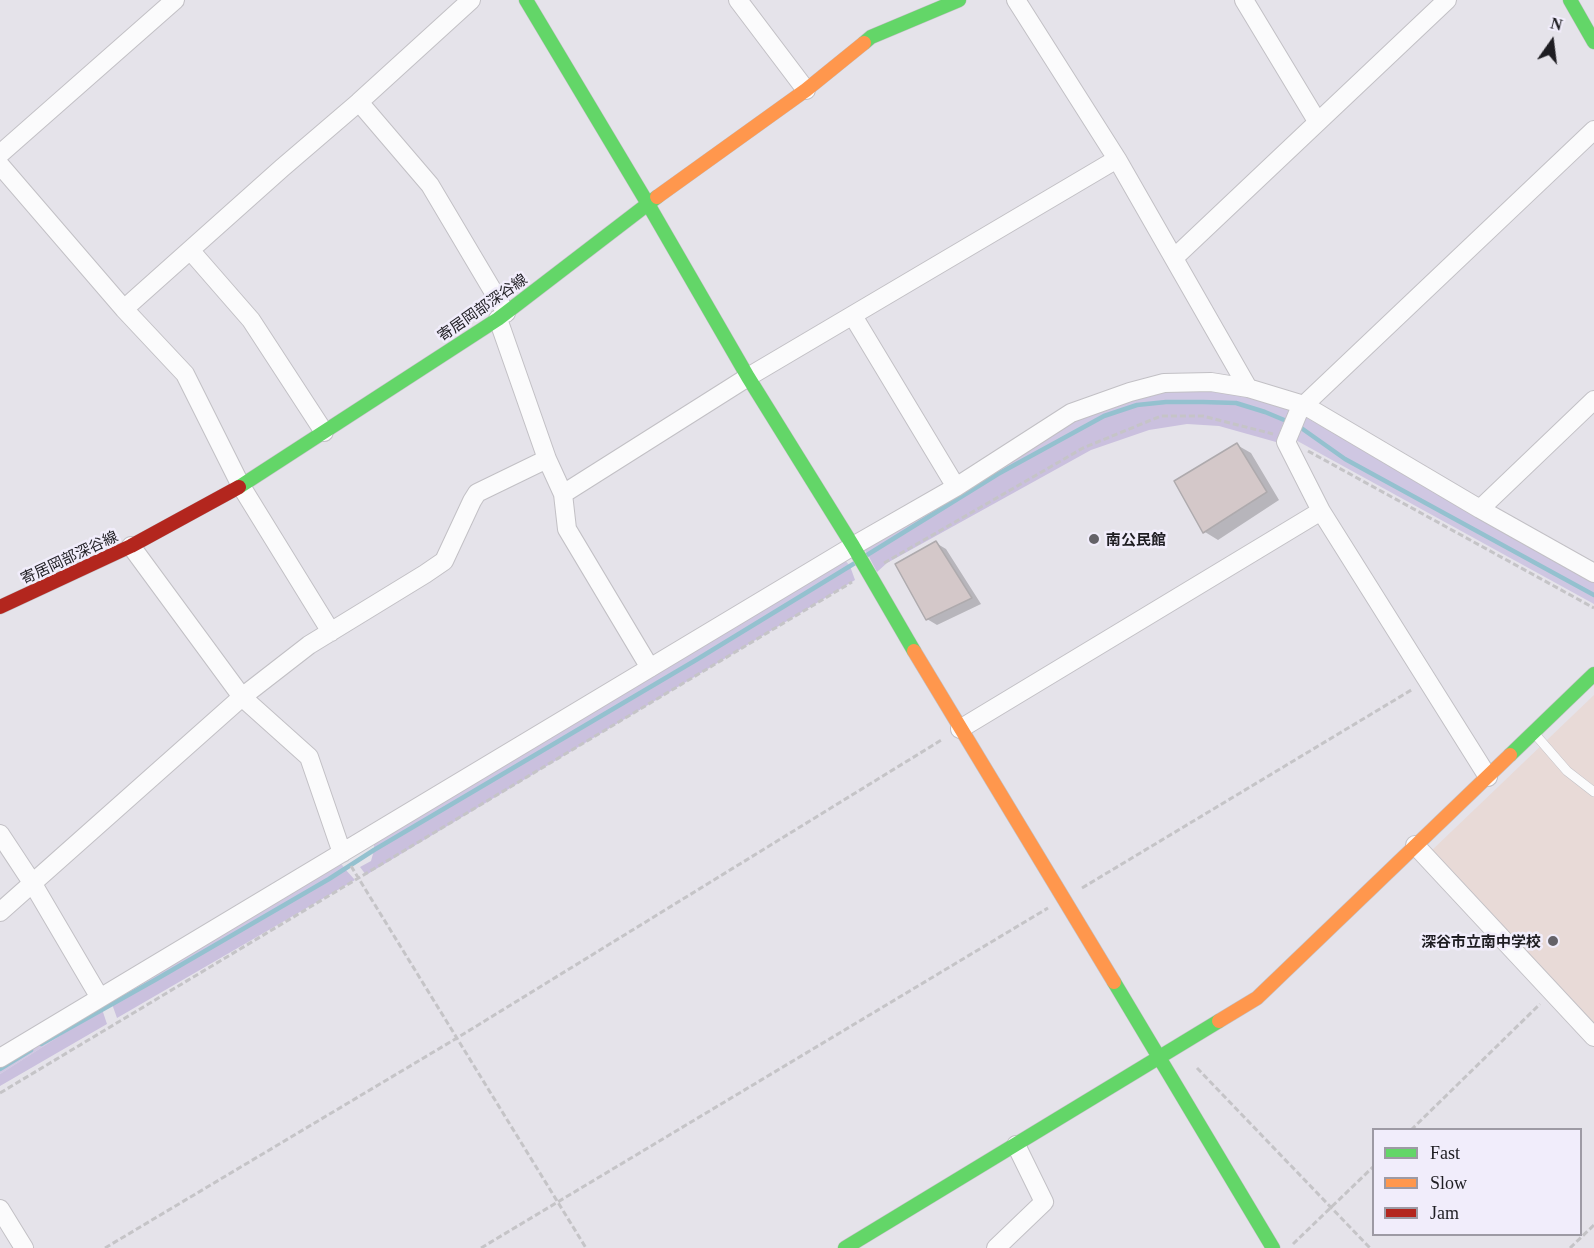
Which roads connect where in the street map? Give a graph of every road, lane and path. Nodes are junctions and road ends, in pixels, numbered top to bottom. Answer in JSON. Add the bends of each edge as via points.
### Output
{"nodes":[{"id":1,"x":175,"y":0,"type":"edge"},
{"id":2,"x":471,"y":0,"type":"edge"},
{"id":3,"x":526,"y":0,"type":"edge"},
{"id":4,"x":738,"y":0,"type":"edge"},
{"id":5,"x":959,"y":0,"type":"edge"},
{"id":6,"x":1016,"y":0,"type":"edge"},
{"id":7,"x":1244,"y":0,"type":"edge"},
{"id":8,"x":1447,"y":0,"type":"edge"},
{"id":9,"x":1570,"y":0,"type":"edge"},
{"id":10,"x":1594,"y":42,"type":"edge"},
{"id":11,"x":806,"y":90,"type":"junction"},
{"id":12,"x":359,"y":102,"type":"junction"},
{"id":13,"x":1317,"y":121,"type":"junction"},
{"id":14,"x":1594,"y":130,"type":"edge"},
{"id":15,"x":0,"y":154,"type":"edge"},
{"id":16,"x":1117,"y":159,"type":"junction"},
{"id":17,"x":0,"y":165,"type":"edge"},
{"id":18,"x":648,"y":204,"type":"junction"},
{"id":19,"x":190,"y":250,"type":"junction"},
{"id":20,"x":1174,"y":258,"type":"junction"},
{"id":21,"x":124,"y":309,"type":"junction"},
{"id":22,"x":502,"y":316,"type":"junction"},
{"id":23,"x":853,"y":316,"type":"junction"},
{"id":24,"x":748,"y":378,"type":"junction"},
{"id":25,"x":1248,"y":388,"type":"junction"},
{"id":26,"x":1594,"y":400,"type":"edge"},
{"id":27,"x":1301,"y":409,"type":"junction"},
{"id":28,"x":324,"y":432,"type":"junction"},
{"id":29,"x":1287,"y":441,"type":"junction"},
{"id":30,"x":547,"y":459,"type":"junction"},
{"id":31,"x":241,"y":486,"type":"junction"},
{"id":32,"x":956,"y":487,"type":"junction"},
{"id":33,"x":563,"y":494,"type":"junction"},
{"id":34,"x":1480,"y":509,"type":"junction"},
{"id":35,"x":1321,"y":511,"type":"junction"},
{"id":36,"x":131,"y":546,"type":"junction"},
{"id":37,"x":853,"y":546,"type":"junction"},
{"id":38,"x":868,"y":572,"type":"junction"},
{"id":39,"x":1594,"y":573,"type":"edge"},
{"id":40,"x":0,"y":607,"type":"edge"},
{"id":41,"x":1594,"y":609,"type":"edge"},
{"id":42,"x":331,"y":632,"type":"junction"},
{"id":43,"x":650,"y":668,"type":"junction"},
{"id":44,"x":1594,"y":674,"type":"edge"},
{"id":45,"x":1428,"y":680,"type":"junction"},
{"id":46,"x":242,"y":697,"type":"junction"},
{"id":47,"x":960,"y":729,"type":"junction"},
{"id":48,"x":1534,"y":733,"type":"junction"},
{"id":49,"x":1488,"y":777,"type":"junction"},
{"id":50,"x":1594,"y":792,"type":"edge"},
{"id":51,"x":0,"y":834,"type":"edge"},
{"id":52,"x":1415,"y":845,"type":"junction"},
{"id":53,"x":342,"y":853,"type":"junction"},
{"id":54,"x":359,"y":877,"type":"junction"},
{"id":55,"x":33,"y":884,"type":"junction"},
{"id":56,"x":1064,"y":898,"type":"junction"},
{"id":57,"x":0,"y":912,"type":"edge"},
{"id":58,"x":1552,"y":992,"type":"junction"},
{"id":59,"x":100,"y":998,"type":"junction"},
{"id":60,"x":1594,"y":1037,"type":"edge"},
{"id":61,"x":457,"y":1038,"type":"junction"},
{"id":62,"x":0,"y":1058,"type":"edge"},
{"id":63,"x":1159,"y":1058,"type":"junction"},
{"id":64,"x":1197,"y":1068,"type":"dead end"},
{"id":65,"x":0,"y":1094,"type":"edge"},
{"id":66,"x":1413,"y":1128,"type":"edge"},
{"id":67,"x":1016,"y":1145,"type":"junction"},
{"id":68,"x":1372,"y":1168,"type":"edge"},
{"id":69,"x":557,"y":1201,"type":"junction"},
{"id":70,"x":1331,"y":1207,"type":"junction"},
{"id":71,"x":0,"y":1209,"type":"edge"},
{"id":72,"x":1594,"y":1225,"type":"edge"},
{"id":73,"x":24,"y":1248,"type":"edge"},
{"id":74,"x":105,"y":1248,"type":"edge"},
{"id":75,"x":481,"y":1248,"type":"edge"},
{"id":76,"x":586,"y":1248,"type":"edge"},
{"id":77,"x":845,"y":1248,"type":"edge"},
{"id":78,"x":996,"y":1248,"type":"edge"},
{"id":79,"x":1273,"y":1248,"type":"edge"},
{"id":80,"x":1289,"y":1248,"type":"edge"},
{"id":81,"x":1370,"y":1248,"type":"edge"},
{"id":82,"x":1570,"y":1248,"type":"edge"}],
"edges":[{"from":1,"to":15,"type":"street"},
{"from":2,"to":12,"type":"street"},
{"from":3,"to":18,"type":"street"},
{"from":4,"to":11,"type":"street"},
{"from":5,"to":11,"type":"street","name":"寄居岡部深谷線","via":[[872,36]]},
{"from":6,"to":16,"type":"street"},
{"from":7,"to":13,"type":"street"},
{"from":8,"to":13,"type":"street"},
{"from":9,"to":10,"type":"street"},
{"from":11,"to":18,"type":"street","name":"寄居岡部深谷線"},
{"from":12,"to":19,"type":"street"},
{"from":12,"to":22,"type":"street","via":[[430,185]]},
{"from":13,"to":20,"type":"street"},
{"from":14,"to":27,"type":"street"},
{"from":16,"to":20,"type":"street"},
{"from":16,"to":23,"type":"street"},
{"from":17,"to":21,"type":"street"},
{"from":18,"to":22,"type":"street","name":"寄居岡部深谷線"},
{"from":18,"to":24,"type":"street"},
{"from":19,"to":21,"type":"street"},
{"from":19,"to":28,"type":"street","via":[[251,320]]},
{"from":20,"to":25,"type":"street"},
{"from":21,"to":31,"type":"street","via":[[185,374]]},
{"from":22,"to":28,"type":"street","name":"寄居岡部深谷線"},
{"from":22,"to":30,"type":"street"},
{"from":23,"to":24,"type":"street"},
{"from":23,"to":32,"type":"street"},
{"from":24,"to":33,"type":"street"},
{"from":24,"to":37,"type":"street"},
{"from":25,"to":27,"type":"street"},
{"from":25,"to":32,"type":"street","via":[[1211,382],[1164,383],[1130,392],[1071,413]]},
{"from":26,"to":34,"type":"street"},
{"from":27,"to":29,"type":"street"},
{"from":27,"to":34,"type":"street"},
{"from":28,"to":31,"type":"street","name":"寄居岡部深谷線"},
{"from":29,"to":35,"type":"street"},
{"from":29,"to":38,"type":"path","via":[[1252,427],[1203,416],[1161,416],[1083,447]]},
{"from":29,"to":41,"type":"path"},
{"from":30,"to":33,"type":"street"},
{"from":30,"to":42,"type":"street","via":[[477,494],[444,561]]},
{"from":31,"to":36,"type":"street","name":"寄居岡部深谷線"},
{"from":31,"to":42,"type":"street"},
{"from":32,"to":37,"type":"street"},
{"from":33,"to":43,"type":"street","via":[[567,530]]},
{"from":34,"to":39,"type":"street"},
{"from":35,"to":45,"type":"street"},
{"from":35,"to":47,"type":"street"},
{"from":36,"to":40,"type":"street","name":"寄居岡部深谷線"},
{"from":36,"to":46,"type":"street"},
{"from":37,"to":38,"type":"street"},
{"from":37,"to":43,"type":"street"},
{"from":38,"to":47,"type":"street"},
{"from":38,"to":54,"type":"path"},
{"from":42,"to":46,"type":"street"},
{"from":43,"to":53,"type":"street"},
{"from":44,"to":48,"type":"street"},
{"from":45,"to":49,"type":"street"},
{"from":45,"to":56,"type":"path"},
{"from":46,"to":53,"type":"street","via":[[309,757]]},
{"from":46,"to":55,"type":"street"},
{"from":47,"to":56,"type":"street"},
{"from":47,"to":61,"type":"path"},
{"from":48,"to":49,"type":"street"},
{"from":48,"to":50,"type":"lane","via":[[1567,771]]},
{"from":49,"to":52,"type":"street"},
{"from":51,"to":55,"type":"street"},
{"from":52,"to":58,"type":"street"},
{"from":52,"to":63,"type":"street","via":[[1257,998]]},
{"from":53,"to":59,"type":"street"},
{"from":54,"to":61,"type":"path"},
{"from":54,"to":65,"type":"path"},
{"from":55,"to":57,"type":"street"},
{"from":55,"to":59,"type":"street"},
{"from":56,"to":63,"type":"street"},
{"from":56,"to":69,"type":"path"},
{"from":58,"to":60,"type":"street"},
{"from":58,"to":66,"type":"path"},
{"from":59,"to":62,"type":"street"},
{"from":61,"to":69,"type":"path"},
{"from":61,"to":74,"type":"path"},
{"from":63,"to":67,"type":"street"},
{"from":63,"to":79,"type":"street"},
{"from":64,"to":70,"type":"path"},
{"from":67,"to":77,"type":"street"},
{"from":67,"to":78,"type":"street","via":[[1044,1202]]},
{"from":68,"to":70,"type":"path"},
{"from":69,"to":75,"type":"path"},
{"from":69,"to":76,"type":"path"},
{"from":70,"to":80,"type":"path"},
{"from":70,"to":81,"type":"path"},
{"from":71,"to":73,"type":"street"},
{"from":72,"to":82,"type":"path"}]}
